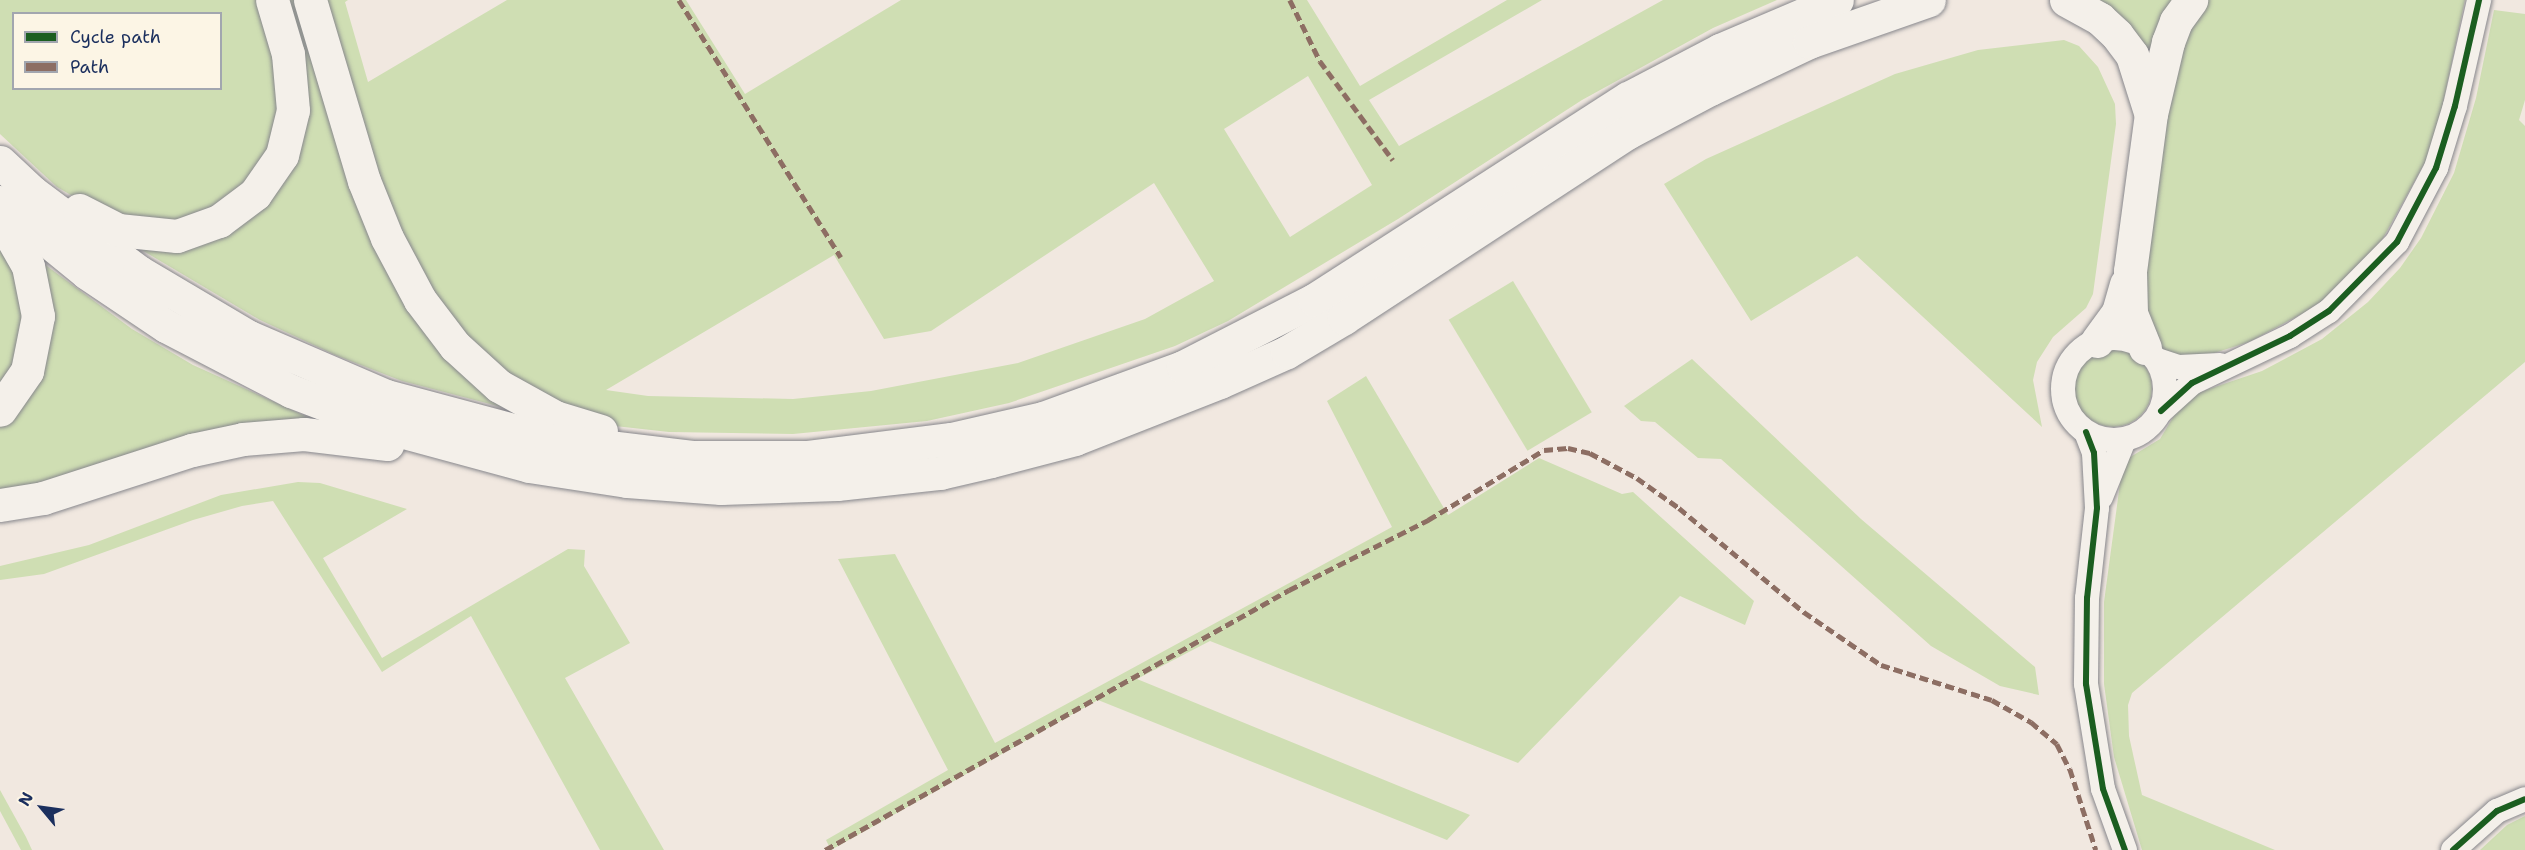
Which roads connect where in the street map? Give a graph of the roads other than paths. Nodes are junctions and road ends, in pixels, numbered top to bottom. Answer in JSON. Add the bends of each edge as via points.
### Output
{"nodes":[{"id":1,"x":272,"y":0,"type":"edge"},
{"id":2,"x":310,"y":0,"type":"edge"},
{"id":3,"x":1929,"y":0,"type":"edge"},
{"id":4,"x":2066,"y":0,"type":"edge"},
{"id":5,"x":2191,"y":0,"type":"edge"},
{"id":6,"x":2479,"y":0,"type":"edge"},
{"id":7,"x":1832,"y":1,"type":"edge"},
{"id":8,"x":2151,"y":114,"type":"junction"},
{"id":9,"x":0,"y":155,"type":"edge"},
{"id":10,"x":0,"y":162,"type":"edge"},
{"id":11,"x":0,"y":202,"type":"edge"},
{"id":12,"x":0,"y":217,"type":"edge"},
{"id":13,"x":2130,"y":271,"type":"junction"},
{"id":14,"x":2097,"y":341,"type":"junction"},
{"id":15,"x":2151,"y":354,"type":"junction"},
{"id":16,"x":2228,"y":364,"type":"junction"},
{"id":17,"x":0,"y":410,"type":"edge"},
{"id":18,"x":2161,"y":411,"type":"junction"},
{"id":19,"x":2086,"y":432,"type":"junction"},
{"id":20,"x":2124,"y":440,"type":"junction"},
{"id":21,"x":758,"y":459,"type":"junction"},
{"id":22,"x":569,"y":473,"type":"junction"},
{"id":23,"x":0,"y":505,"type":"edge"},
{"id":24,"x":2097,"y":508,"type":"junction"},
{"id":25,"x":2525,"y":799,"type":"edge"},
{"id":26,"x":2125,"y":850,"type":"edge"},
{"id":27,"x":2453,"y":850,"type":"edge"}],
"edges":[{"from":1,"to":9,"type":"highway","via":[[292,79],[291,130],[271,175],[247,201],[219,221],[177,236],[118,230],[86,215],[31,171]]},
{"from":2,"to":21,"type":"highway","via":[[364,181],[387,238],[420,300],[455,346],[499,386],[529,405],[581,427],[727,446]]},
{"from":3,"to":22,"type":"highway","via":[[1809,42],[1710,89],[1627,134],[1287,352],[1145,414],[1075,439],[940,473],[837,484],[709,487]]},
{"from":4,"to":8,"type":"highway","via":[[2100,19],[2132,55]]},
{"from":5,"to":8,"type":"highway","via":[[2176,21],[2168,42]]},
{"from":6,"to":16,"type":"street","via":[[2436,168],[2397,242],[2329,311],[2290,336]]},
{"from":7,"to":21,"type":"highway","via":[[1720,50],[1628,98],[1314,300],[1183,367],[1043,418],[951,439],[853,453]]},
{"from":8,"to":13,"type":"highway"},
{"from":10,"to":21,"type":"highway","via":[[32,192],[139,272],[249,337],[350,382],[442,414],[550,440],[649,453]]},
{"from":11,"to":22,"type":"highway","via":[[47,243],[129,303],[207,349],[291,391],[431,442]]},
{"from":12,"to":17,"type":"highway","via":[[28,266],[38,316],[27,370]]},
{"from":13,"to":14,"type":"highway","via":[[2118,312]]},
{"from":13,"to":15,"type":"highway","via":[[2131,313]]},
{"from":14,"to":15,"type":"street","via":[[2122,339]]},
{"from":14,"to":19,"type":"street","via":[[2072,360],[2065,375],[2066,407]]},
{"from":15,"to":16,"type":"street","via":[[2179,367]]},
{"from":15,"to":18,"type":"street","via":[[2164,376],[2166,394]]},
{"from":16,"to":18,"type":"street","via":[[2192,383]]},
{"from":18,"to":20,"type":"street","via":[[2139,434]]},
{"from":19,"to":20,"type":"street","via":[[2111,441]]},
{"from":19,"to":24,"type":"street","via":[[2094,453]]},
{"from":20,"to":24,"type":"street"},
{"from":22,"to":23,"type":"highway","via":[[529,480],[369,440],[276,435],[200,448],[43,498]]},
{"from":24,"to":26,"type":"street","via":[[2087,598],[2086,684],[2103,789]]},
{"from":25,"to":27,"type":"street","via":[[2497,811]]}]}
